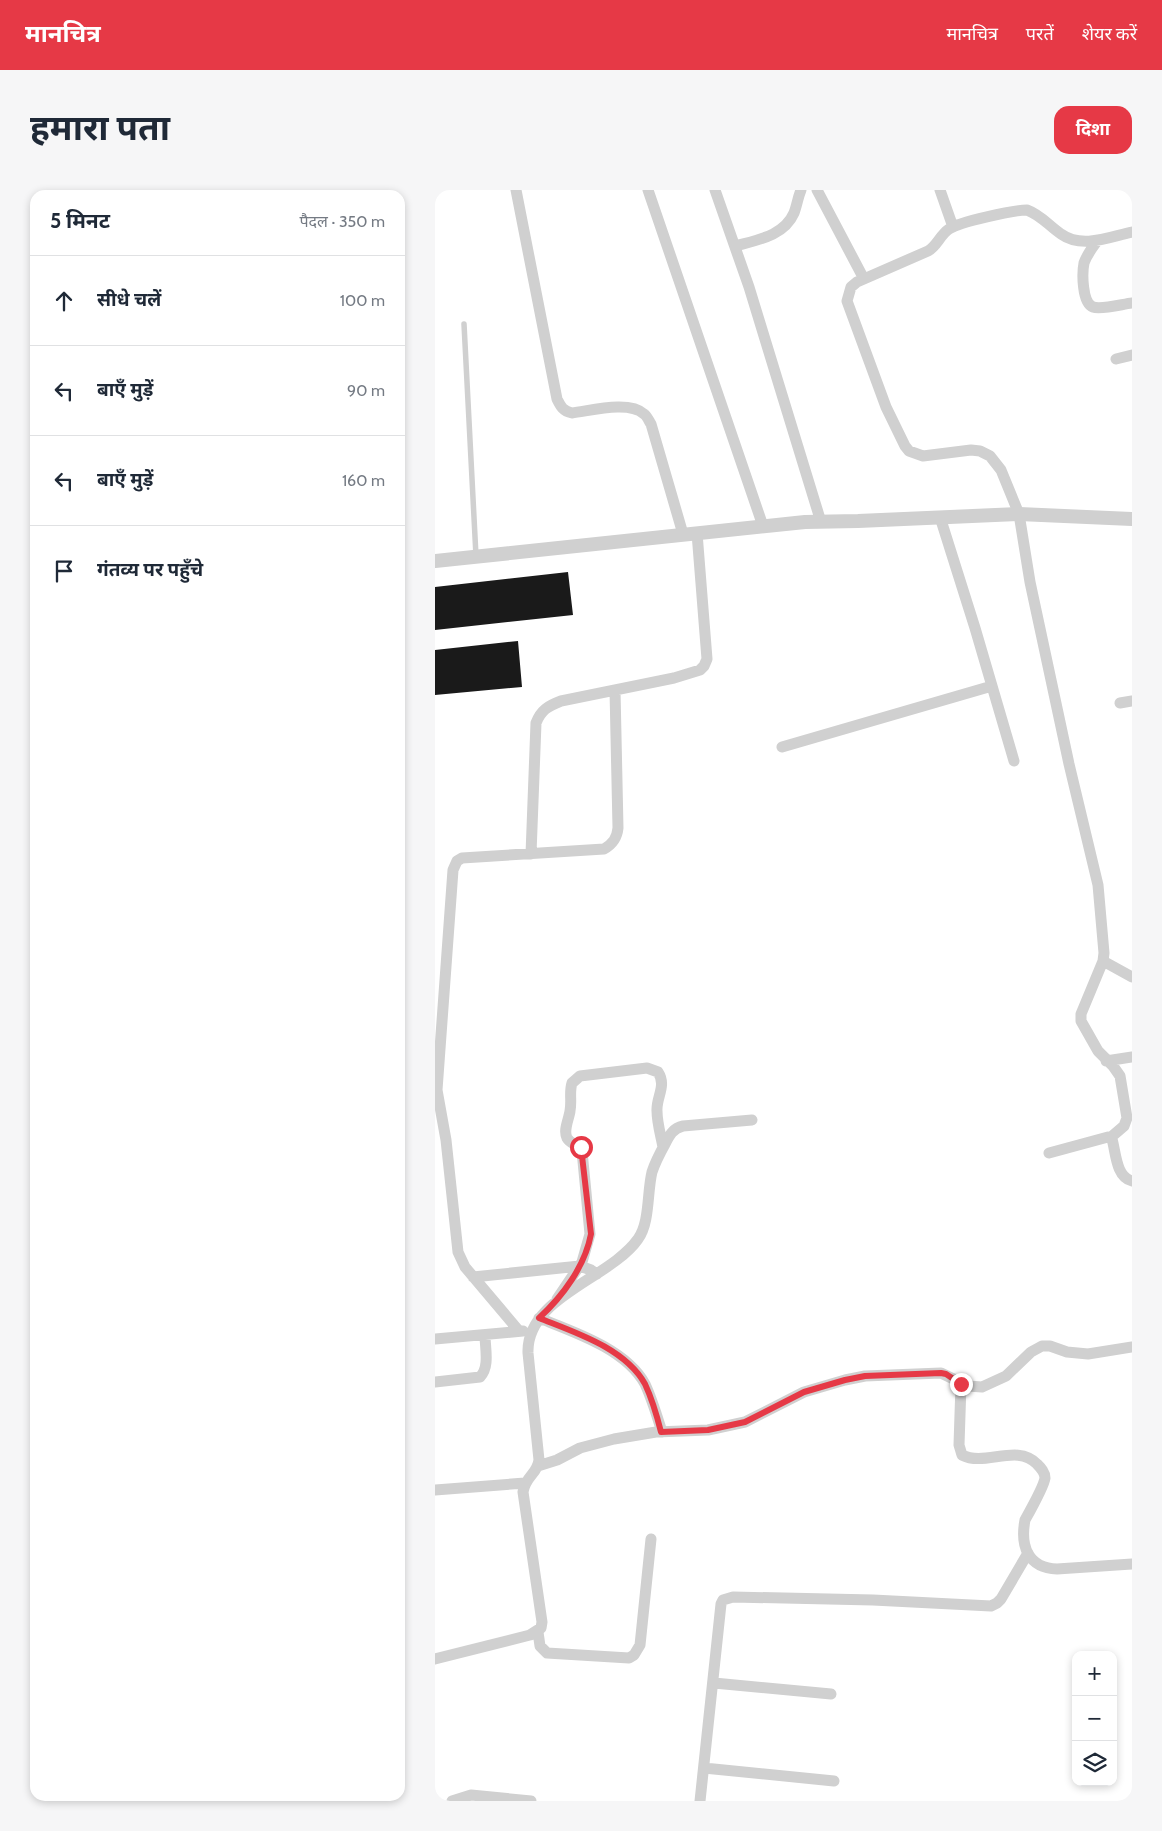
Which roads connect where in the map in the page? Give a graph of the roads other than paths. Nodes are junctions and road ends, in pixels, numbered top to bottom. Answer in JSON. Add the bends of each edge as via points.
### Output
{"nodes":[{"id":1,"x":516,"y":190,"type":"edge"},
{"id":2,"x":649,"y":190,"type":"edge"},
{"id":3,"x":715,"y":190,"type":"edge"},
{"id":4,"x":801,"y":190,"type":"edge"},
{"id":5,"x":817,"y":190,"type":"edge"},
{"id":6,"x":940,"y":190,"type":"edge"},
{"id":7,"x":953,"y":227,"type":"junction"},
{"id":8,"x":1132,"y":232,"type":"edge"},
{"id":9,"x":1098,"y":240,"type":"junction"},
{"id":10,"x":735,"y":246,"type":"junction"},
{"id":11,"x":864,"y":278,"type":"junction"},
{"id":12,"x":1132,"y":303,"type":"edge"},
{"id":13,"x":464,"y":324,"type":"dead end"},
{"id":14,"x":1132,"y":355,"type":"edge"},
{"id":15,"x":1116,"y":359,"type":"dead end"},
{"id":16,"x":1019,"y":514,"type":"junction"},
{"id":17,"x":940,"y":517,"type":"junction"},
{"id":18,"x":1132,"y":519,"type":"edge"},
{"id":19,"x":821,"y":522,"type":"junction"},
{"id":20,"x":763,"y":526,"type":"junction"},
{"id":21,"x":690,"y":534,"type":"junction"},
{"id":22,"x":475,"y":556,"type":"junction"},
{"id":23,"x":435,"y":561,"type":"edge"},
{"id":24,"x":992,"y":686,"type":"junction"},
{"id":25,"x":615,"y":690,"type":"junction"},
{"id":26,"x":1132,"y":701,"type":"edge"},
{"id":27,"x":1120,"y":703,"type":"dead end"},
{"id":28,"x":782,"y":747,"type":"dead end"},
{"id":29,"x":1014,"y":761,"type":"dead end"},
{"id":30,"x":531,"y":854,"type":"junction"},
{"id":31,"x":1103,"y":961,"type":"junction"},
{"id":32,"x":1132,"y":977,"type":"edge"},
{"id":33,"x":1132,"y":1056,"type":"edge"},
{"id":34,"x":1106,"y":1060,"type":"junction"},
{"id":35,"x":752,"y":1120,"type":"dead end"},
{"id":36,"x":1110,"y":1138,"type":"junction"},
{"id":37,"x":663,"y":1147,"type":"junction"},
{"id":38,"x":1049,"y":1153,"type":"dead end"},
{"id":39,"x":1132,"y":1181,"type":"edge"},
{"id":40,"x":580,"y":1266,"type":"junction"},
{"id":41,"x":597,"y":1274,"type":"junction"},
{"id":42,"x":473,"y":1276,"type":"junction"},
{"id":43,"x":553,"y":1304,"type":"junction"},
{"id":44,"x":539,"y":1318,"type":"junction"},
{"id":45,"x":531,"y":1330,"type":"junction"},
{"id":46,"x":519,"y":1332,"type":"junction"},
{"id":47,"x":485,"y":1335,"type":"junction"},
{"id":48,"x":435,"y":1339,"type":"edge"},
{"id":49,"x":1132,"y":1347,"type":"edge"},
{"id":50,"x":435,"y":1382,"type":"edge"},
{"id":51,"x":961,"y":1384,"type":"junction"},
{"id":52,"x":661,"y":1432,"type":"junction"},
{"id":53,"x":538,"y":1466,"type":"junction"},
{"id":54,"x":525,"y":1483,"type":"junction"},
{"id":55,"x":435,"y":1490,"type":"edge"},
{"id":56,"x":651,"y":1539,"type":"dead end"},
{"id":57,"x":1028,"y":1554,"type":"junction"},
{"id":58,"x":1132,"y":1564,"type":"edge"},
{"id":59,"x":538,"y":1632,"type":"junction"},
{"id":60,"x":435,"y":1659,"type":"edge"},
{"id":61,"x":714,"y":1684,"type":"junction"},
{"id":62,"x":831,"y":1694,"type":"dead end"},
{"id":63,"x":704,"y":1768,"type":"junction"},
{"id":64,"x":833,"y":1781,"type":"dead end"},
{"id":65,"x":452,"y":1801,"type":"edge"},
{"id":66,"x":531,"y":1801,"type":"edge"},
{"id":67,"x":699,"y":1801,"type":"edge"}],
"edges":[{"from":1,"to":21,"type":"street","via":[[561,408],[572,414],[620,407],[644,414],[651,424]]},
{"from":2,"to":20,"type":"street"},
{"from":3,"to":10,"type":"street"},
{"from":4,"to":10,"type":"street","via":[[794,213],[784,227],[768,236]]},
{"from":5,"to":11,"type":"street"},
{"from":6,"to":7,"type":"street"},
{"from":7,"to":9,"type":"street","via":[[1027,210],[1062,235],[1078,242]]},
{"from":7,"to":11,"type":"street","via":[[927,252]]},
{"from":8,"to":9,"type":"street"},
{"from":9,"to":12,"type":"street","via":[[1084,263],[1087,302],[1098,308]]},
{"from":10,"to":19,"type":"street"},
{"from":11,"to":16,"type":"street","via":[[851,287],[847,301],[886,407],[905,446],[923,456],[971,450],[990,456],[1001,470]]},
{"from":13,"to":22,"type":"lane"},
{"from":14,"to":15,"type":"street"},
{"from":16,"to":17,"type":"street"},
{"from":16,"to":18,"type":"street"},
{"from":16,"to":31,"type":"street","via":[[1032,591],[1098,885]]},
{"from":17,"to":19,"type":"street"},
{"from":17,"to":24,"type":"street"},
{"from":19,"to":20,"type":"street"},
{"from":20,"to":21,"type":"street"},
{"from":21,"to":22,"type":"street"},
{"from":21,"to":25,"type":"street","via":[[706,663],[699,670],[675,678]]},
{"from":22,"to":23,"type":"street"},
{"from":24,"to":28,"type":"street"},
{"from":24,"to":29,"type":"street"},
{"from":25,"to":30,"type":"street","via":[[561,701],[540,714],[536,723]]},
{"from":25,"to":30,"type":"street","via":[[618,828],[615,840],[604,849]]},
{"from":26,"to":27,"type":"street"},
{"from":30,"to":42,"type":"street","via":[[462,858],[453,870],[437,1090],[458,1252]]},
{"from":31,"to":32,"type":"street"},
{"from":31,"to":34,"type":"street","via":[[1081,1020]]},
{"from":33,"to":34,"type":"street"},
{"from":34,"to":36,"type":"street","via":[[1121,1076],[1127,1118]]},
{"from":35,"to":37,"type":"street","via":[[679,1127]]},
{"from":36,"to":38,"type":"street"},
{"from":36,"to":39,"type":"street","via":[[1121,1173],[1126,1180]]},
{"from":37,"to":40,"type":"street","via":[[657,1115],[657,1102],[662,1091],[658,1072],[652,1068],[637,1069],[580,1076],[572,1082],[567,1136],[583,1151],[591,1234]]},
{"from":37,"to":41,"type":"street","via":[[652,1172],[638,1240]]},
{"from":40,"to":41,"type":"street"},
{"from":40,"to":42,"type":"street"},
{"from":40,"to":43,"type":"street"},
{"from":41,"to":43,"type":"street"},
{"from":42,"to":46,"type":"street"},
{"from":43,"to":44,"type":"street"},
{"from":44,"to":45,"type":"street"},
{"from":44,"to":52,"type":"street","via":[[595,1340],[635,1372],[644,1383]]},
{"from":45,"to":46,"type":"street"},
{"from":45,"to":53,"type":"street","via":[[528,1353]]},
{"from":46,"to":47,"type":"street"},
{"from":47,"to":48,"type":"street"},
{"from":47,"to":50,"type":"street","via":[[486,1367],[480,1377]]},
{"from":49,"to":51,"type":"street","via":[[1088,1354],[1042,1346],[1006,1376],[982,1387]]},
{"from":51,"to":52,"type":"street","via":[[941,1373],[865,1376],[804,1392],[745,1422],[708,1430]]},
{"from":51,"to":57,"type":"street","via":[[959,1445],[962,1455],[971,1458],[1022,1455],[1033,1460],[1044,1472],[1045,1480],[1025,1520]]},
{"from":52,"to":53,"type":"street","via":[[580,1448]]},
{"from":53,"to":54,"type":"street"},
{"from":54,"to":55,"type":"street"},
{"from":54,"to":59,"type":"street","via":[[523,1492],[543,1622]]},
{"from":56,"to":59,"type":"street","via":[[640,1645],[634,1655],[629,1658],[547,1653],[540,1646]]},
{"from":57,"to":58,"type":"street","via":[[1033,1561],[1047,1568]]},
{"from":57,"to":61,"type":"street","via":[[1001,1599],[991,1606],[727,1598],[721,1604]]},
{"from":59,"to":60,"type":"street"},
{"from":61,"to":62,"type":"street"},
{"from":61,"to":63,"type":"street"},
{"from":63,"to":64,"type":"street"},
{"from":63,"to":67,"type":"street"},
{"from":65,"to":66,"type":"street","via":[[471,1795]]}]}
